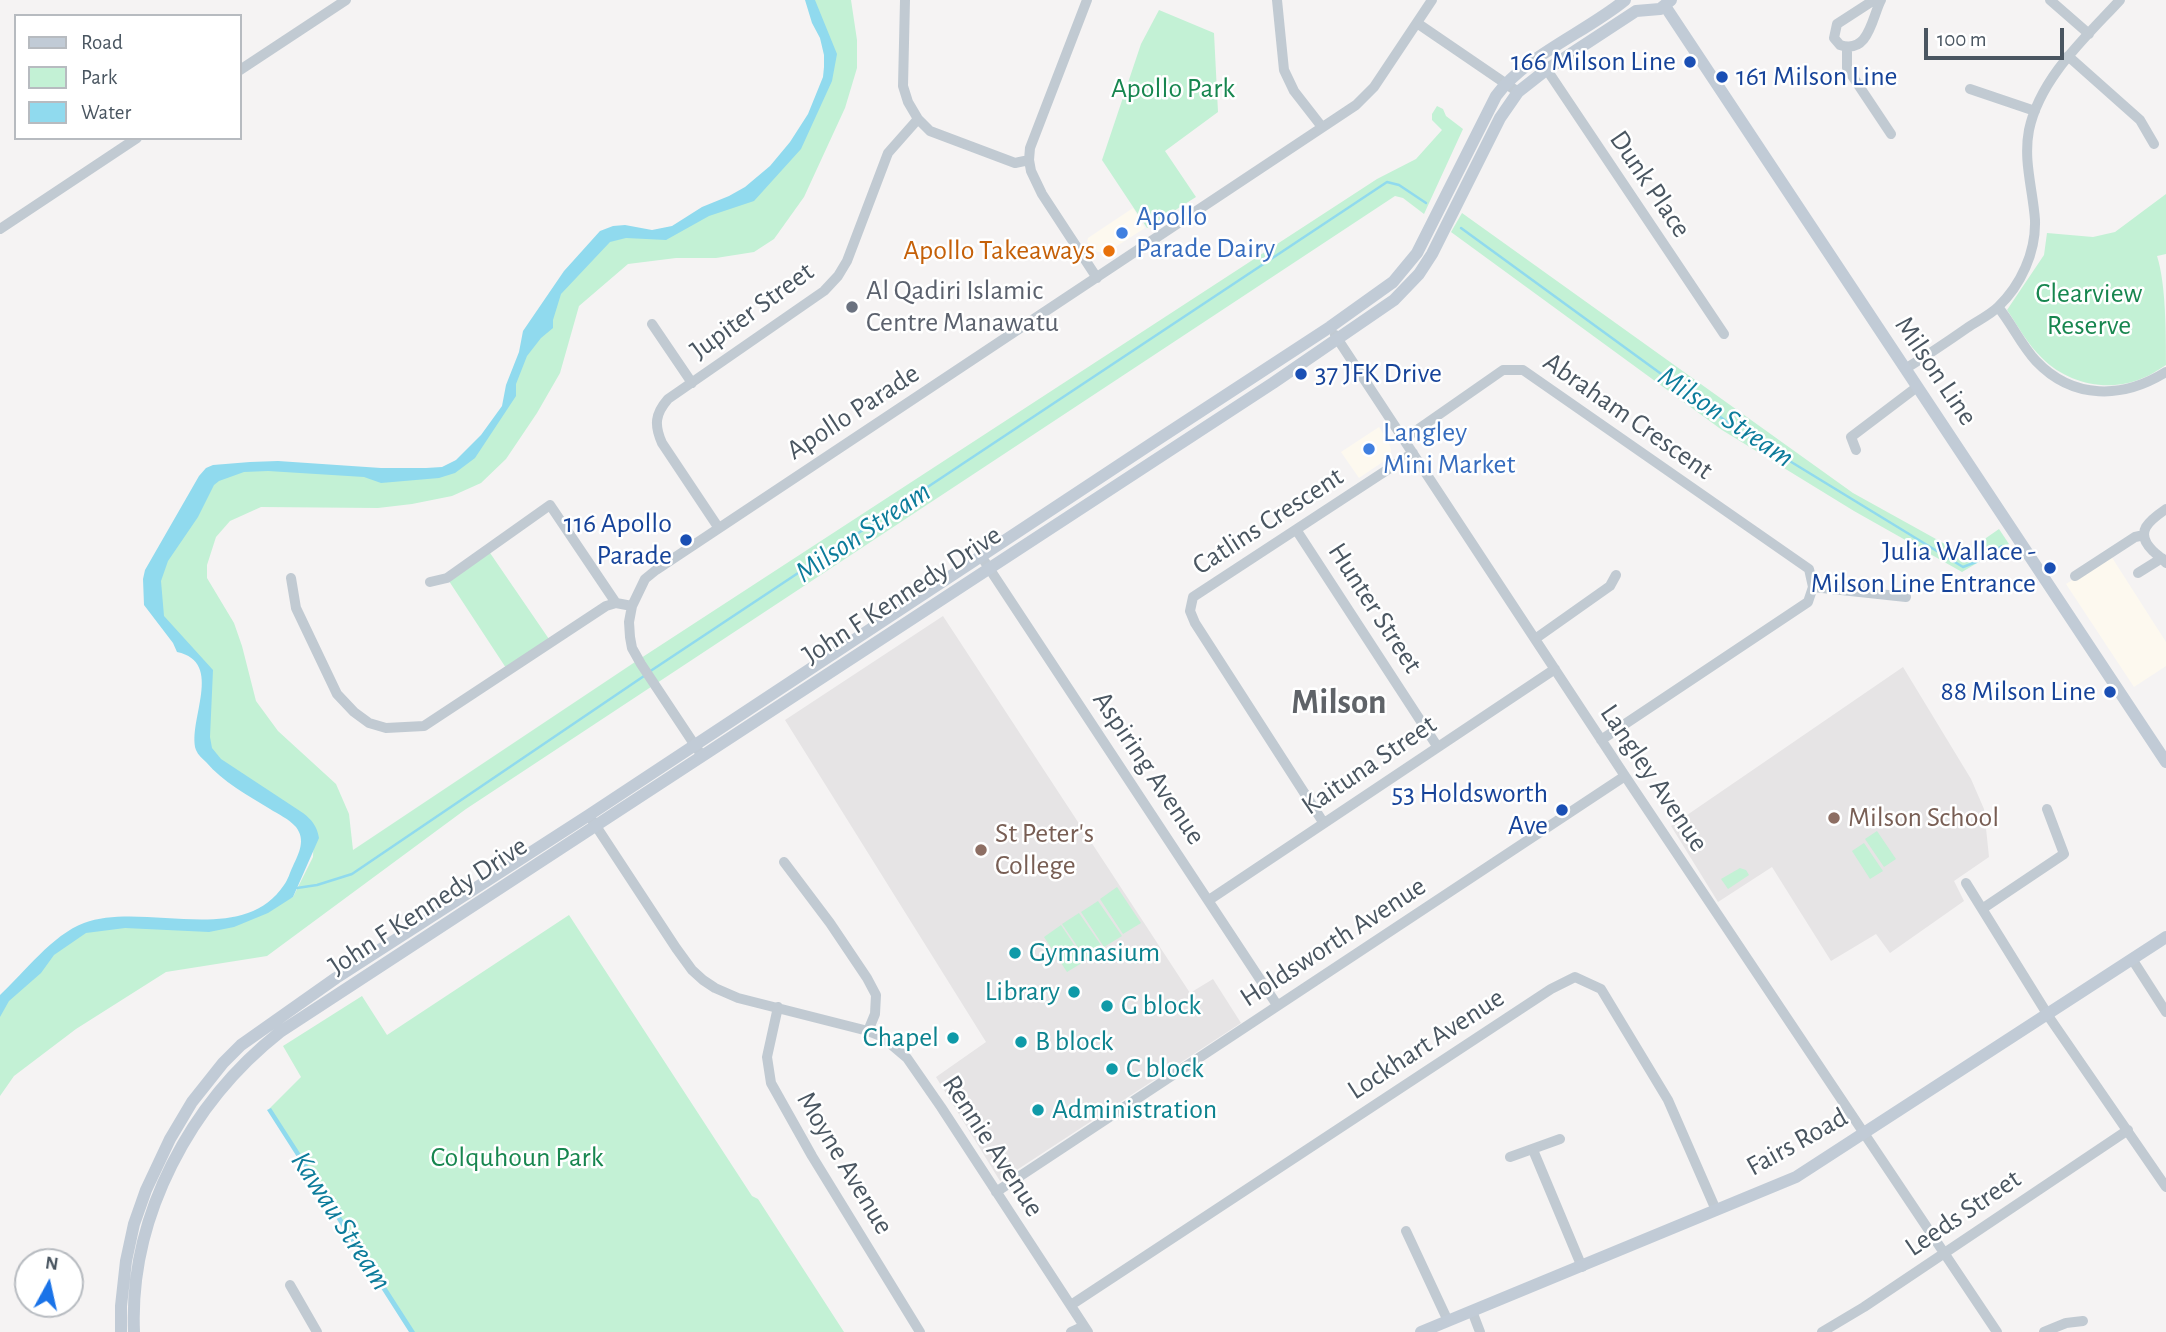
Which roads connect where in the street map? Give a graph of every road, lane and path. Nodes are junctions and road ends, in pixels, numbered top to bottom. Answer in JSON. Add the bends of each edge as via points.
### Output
{"nodes":[{"id":1,"x":346,"y":0,"type":"edge"},
{"id":2,"x":905,"y":0,"type":"edge"},
{"id":3,"x":1087,"y":0,"type":"edge"},
{"id":4,"x":1278,"y":0,"type":"edge"},
{"id":5,"x":1432,"y":0,"type":"edge"},
{"id":6,"x":1625,"y":0,"type":"edge"},
{"id":7,"x":1637,"y":0,"type":"edge"},
{"id":8,"x":1874,"y":0,"type":"edge"},
{"id":9,"x":1881,"y":0,"type":"edge"},
{"id":10,"x":2050,"y":0,"type":"edge"},
{"id":11,"x":2120,"y":0,"type":"edge"},
{"id":12,"x":1668,"y":3,"type":"edge"},
{"id":13,"x":1648,"y":9,"type":"junction"},
{"id":14,"x":1417,"y":23,"type":"junction"},
{"id":15,"x":2088,"y":34,"type":"junction"},
{"id":16,"x":1847,"y":47,"type":"junction"},
{"id":17,"x":2068,"y":56,"type":"junction"},
{"id":18,"x":1539,"y":58,"type":"junction"},
{"id":19,"x":242,"y":69,"type":"edge"},
{"id":20,"x":1546,"y":70,"type":"junction"},
{"id":21,"x":1505,"y":83,"type":"junction"},
{"id":22,"x":1970,"y":89,"type":"dead end"},
{"id":23,"x":1518,"y":92,"type":"junction"},
{"id":24,"x":2035,"y":111,"type":"junction"},
{"id":25,"x":918,"y":119,"type":"junction"},
{"id":26,"x":1322,"y":127,"type":"junction"},
{"id":27,"x":1891,"y":134,"type":"dead end"},
{"id":28,"x":134,"y":140,"type":"edge"},
{"id":29,"x":2154,"y":144,"type":"dead end"},
{"id":30,"x":1029,"y":160,"type":"junction"},
{"id":31,"x":0,"y":229,"type":"edge"},
{"id":32,"x":1097,"y":278,"type":"junction"},
{"id":33,"x":1998,"y":307,"type":"junction"},
{"id":34,"x":652,"y":324,"type":"dead end"},
{"id":35,"x":1334,"y":332,"type":"junction"},
{"id":36,"x":1724,"y":334,"type":"dead end"},
{"id":37,"x":1905,"y":369,"type":"junction"},
{"id":38,"x":2166,"y":372,"type":"edge"},
{"id":39,"x":692,"y":383,"type":"junction"},
{"id":40,"x":1917,"y":387,"type":"junction"},
{"id":41,"x":1404,"y":439,"type":"junction"},
{"id":42,"x":1157,"y":440,"type":"junction"},
{"id":43,"x":1856,"y":450,"type":"dead end"},
{"id":44,"x":1165,"y":453,"type":"junction"},
{"id":45,"x":1413,"y":453,"type":"junction"},
{"id":46,"x":2166,"y":509,"type":"edge"},
{"id":47,"x":718,"y":527,"type":"junction"},
{"id":48,"x":1297,"y":531,"type":"junction"},
{"id":49,"x":2144,"y":535,"type":"junction"},
{"id":50,"x":2163,"y":556,"type":"edge"},
{"id":51,"x":985,"y":562,"type":"junction"},
{"id":52,"x":2138,"y":573,"type":"dead end"},
{"id":53,"x":1616,"y":575,"type":"dead end"},
{"id":54,"x":2075,"y":576,"type":"dead end"},
{"id":55,"x":291,"y":578,"type":"dead end"},
{"id":56,"x":430,"y":582,"type":"dead end"},
{"id":57,"x":1813,"y":587,"type":"junction"},
{"id":58,"x":1906,"y":597,"type":"dead end"},
{"id":59,"x":615,"y":603,"type":"junction"},
{"id":60,"x":632,"y":606,"type":"junction"},
{"id":61,"x":1535,"y":639,"type":"junction"},
{"id":62,"x":1555,"y":668,"type":"junction"},
{"id":63,"x":1601,"y":740,"type":"junction"},
{"id":64,"x":1437,"y":746,"type":"junction"},
{"id":65,"x":699,"y":750,"type":"junction"},
{"id":66,"x":2166,"y":762,"type":"edge"},
{"id":67,"x":1625,"y":776,"type":"junction"},
{"id":68,"x":2047,"y":808,"type":"dead end"},
{"id":69,"x":592,"y":821,"type":"junction"},
{"id":70,"x":1323,"y":822,"type":"junction"},
{"id":71,"x":784,"y":862,"type":"dead end"},
{"id":72,"x":1966,"y":883,"type":"dead end"},
{"id":73,"x":1209,"y":900,"type":"junction"},
{"id":74,"x":1982,"y":909,"type":"junction"},
{"id":75,"x":2166,"y":937,"type":"edge"},
{"id":76,"x":2132,"y":959,"type":"junction"},
{"id":77,"x":1278,"y":1005,"type":"junction"},
{"id":78,"x":778,"y":1007,"type":"junction"},
{"id":79,"x":2166,"y":1012,"type":"edge"},
{"id":80,"x":2047,"y":1014,"type":"junction"},
{"id":81,"x":868,"y":1031,"type":"junction"},
{"id":82,"x":2127,"y":1130,"type":"junction"},
{"id":83,"x":1864,"y":1134,"type":"junction"},
{"id":84,"x":1560,"y":1139,"type":"dead end"},
{"id":85,"x":1532,"y":1150,"type":"junction"},
{"id":86,"x":1510,"y":1157,"type":"dead end"},
{"id":87,"x":2166,"y":1187,"type":"edge"},
{"id":88,"x":996,"y":1192,"type":"junction"},
{"id":89,"x":150,"y":1199,"type":"junction"},
{"id":90,"x":1716,"y":1210,"type":"junction"},
{"id":91,"x":1406,"y":1231,"type":"dead end"},
{"id":92,"x":1944,"y":1253,"type":"junction"},
{"id":93,"x":1582,"y":1267,"type":"junction"},
{"id":94,"x":289,"y":1285,"type":"dead end"},
{"id":95,"x":1070,"y":1305,"type":"junction"},
{"id":96,"x":1472,"y":1311,"type":"junction"},
{"id":97,"x":1448,"y":1321,"type":"junction"},
{"id":98,"x":2083,"y":1321,"type":"dead end"},
{"id":99,"x":1086,"y":1329,"type":"edge"},
{"id":100,"x":121,"y":1332,"type":"edge"},
{"id":101,"x":134,"y":1332,"type":"edge"},
{"id":102,"x":317,"y":1332,"type":"edge"},
{"id":103,"x":920,"y":1332,"type":"edge"},
{"id":104,"x":1071,"y":1332,"type":"edge"},
{"id":105,"x":1421,"y":1332,"type":"edge"},
{"id":106,"x":1480,"y":1332,"type":"edge"},
{"id":107,"x":1822,"y":1332,"type":"edge"},
{"id":108,"x":1997,"y":1332,"type":"edge"},
{"id":109,"x":2044,"y":1332,"type":"edge"}],
"edges":[{"from":1,"to":19,"type":"street"},
{"from":2,"to":25,"type":"street","via":[[903,86]]},
{"from":3,"to":30,"type":"street","via":[[1034,135]]},
{"from":4,"to":26,"type":"street","via":[[1284,71]]},
{"from":5,"to":14,"type":"street","name":"Apollo Parade"},
{"from":6,"to":18,"type":"main road","name":"John F Kennedy Drive"},
{"from":7,"to":13,"type":"main road"},
{"from":8,"to":16,"type":"street","via":[[1835,27],[1836,41]]},
{"from":9,"to":16,"type":"street","via":[[1867,35],[1858,45]]},
{"from":10,"to":15,"type":"street"},
{"from":11,"to":15,"type":"street"},
{"from":12,"to":13,"type":"main road","name":"John F Kennedy Drive"},
{"from":12,"to":37,"type":"main road","name":"Milson Line"},
{"from":13,"to":20,"type":"main road","name":"John F Kennedy Drive","via":[[1636,10]]},
{"from":14,"to":21,"type":"street"},
{"from":14,"to":26,"type":"street","name":"Apollo Parade","via":[[1374,87]]},
{"from":15,"to":17,"type":"street"},
{"from":16,"to":27,"type":"street","via":[[1847,68]]},
{"from":17,"to":24,"type":"street"},
{"from":17,"to":29,"type":"street","via":[[2140,120]]},
{"from":18,"to":20,"type":"street","name":"Dunk Place"},
{"from":18,"to":21,"type":"main road","name":"John F Kennedy Drive"},
{"from":20,"to":23,"type":"main road","name":"John F Kennedy Drive"},
{"from":20,"to":36,"type":"street","name":"Dunk Place"},
{"from":21,"to":23,"type":"street"},
{"from":21,"to":35,"type":"main road","name":"John F Kennedy Drive","via":[[1417,253],[1393,282]]},
{"from":22,"to":24,"type":"street"},
{"from":23,"to":35,"type":"main road","name":"John F Kennedy Drive","via":[[1419,274],[1394,300]]},
{"from":24,"to":33,"type":"street","via":[[2026,164],[2035,234],[2021,278]]},
{"from":25,"to":30,"type":"street","via":[[930,131],[1014,162]]},
{"from":25,"to":39,"type":"street","name":"Jupiter Street","via":[[888,153],[848,261],[838,276],[824,291]]},
{"from":26,"to":32,"type":"street","name":"Apollo Parade"},
{"from":28,"to":31,"type":"street"},
{"from":30,"to":32,"type":"street","via":[[1035,182]]},
{"from":32,"to":47,"type":"street","name":"Apollo Parade"},
{"from":33,"to":37,"type":"street"},
{"from":33,"to":38,"type":"street","via":[[2035,360],[2077,387],[2118,391],[2142,386]]},
{"from":34,"to":39,"type":"street"},
{"from":35,"to":41,"type":"street","name":"Langley Avenue"},
{"from":35,"to":42,"type":"main road","name":"John F Kennedy Drive"},
{"from":35,"to":44,"type":"main road","name":"John F Kennedy Drive","via":[[1273,383]]},
{"from":37,"to":40,"type":"main road","name":"Milson Line"},
{"from":39,"to":47,"type":"street","name":"Jupiter Street","via":[[660,408],[657,431]]},
{"from":40,"to":43,"type":"street","via":[[1851,437]]},
{"from":40,"to":66,"type":"main road","name":"Milson Line"},
{"from":41,"to":45,"type":"street","name":"Langley Avenue"},
{"from":41,"to":57,"type":"street","name":"Abraham Crescent","via":[[1503,370],[1523,370],[1809,569]]},
{"from":42,"to":44,"type":"main road"},
{"from":42,"to":51,"type":"main road","name":"John F Kennedy Drive"},
{"from":44,"to":51,"type":"main road","name":"John F Kennedy Drive"},
{"from":45,"to":48,"type":"street","name":"Catlins Crescent"},
{"from":45,"to":61,"type":"street","name":"Langley Avenue"},
{"from":46,"to":49,"type":"street","via":[[2147,522]]},
{"from":47,"to":60,"type":"street","name":"Apollo Parade","via":[[645,579]]},
{"from":48,"to":64,"type":"street","name":"Hunter Street"},
{"from":48,"to":70,"type":"street","name":"Catlins Crescent","via":[[1194,597],[1189,611]]},
{"from":49,"to":50,"type":"street","via":[[2147,544]]},
{"from":49,"to":54,"type":"street"},
{"from":50,"to":52,"type":"street"},
{"from":51,"to":65,"type":"main road","name":"John F Kennedy Drive"},
{"from":51,"to":73,"type":"street","name":"Aspiring Avenue"},
{"from":53,"to":61,"type":"street","via":[[1609,586]]},
{"from":55,"to":59,"type":"street","via":[[296,608],[337,694],[369,723],[386,728],[424,726]]},
{"from":56,"to":59,"type":"street","via":[[447,578],[550,505]]},
{"from":57,"to":58,"type":"street"},
{"from":57,"to":63,"type":"street","via":[[1808,602]]},
{"from":59,"to":60,"type":"street"},
{"from":60,"to":65,"type":"street","name":"Apollo Parade","via":[[632,648]]},
{"from":61,"to":62,"type":"street","name":"Langley Avenue"},
{"from":62,"to":63,"type":"street","name":"Langley Avenue"},
{"from":62,"to":64,"type":"street","name":"Kaituna Street"},
{"from":63,"to":67,"type":"street","name":"Langley Avenue"},
{"from":64,"to":70,"type":"street","name":"Kaituna Street"},
{"from":65,"to":69,"type":"main road","name":"John F Kennedy Drive"},
{"from":67,"to":77,"type":"street","name":"Holdsworth Avenue"},
{"from":67,"to":83,"type":"street","name":"Langley Avenue"},
{"from":68,"to":74,"type":"street","via":[[2064,854]]},
{"from":69,"to":78,"type":"street","name":"Rennie Avenue","via":[[692,970],[738,998]]},
{"from":69,"to":89,"type":"main road","name":"John F Kennedy Drive","via":[[260,1047],[205,1108]]},
{"from":70,"to":73,"type":"street","name":"Kaituna Street"},
{"from":71,"to":81,"type":"street","via":[[876,995]]},
{"from":72,"to":74,"type":"street"},
{"from":73,"to":77,"type":"street","name":"Aspiring Avenue"},
{"from":74,"to":80,"type":"street"},
{"from":75,"to":76,"type":"main road","name":"Fairs Road"},
{"from":76,"to":79,"type":"street"},
{"from":76,"to":80,"type":"main road","name":"Fairs Road"},
{"from":77,"to":88,"type":"street","name":"Holdsworth Avenue"},
{"from":78,"to":81,"type":"street","name":"Rennie Avenue"},
{"from":78,"to":103,"type":"street","name":"Moyne Avenue","via":[[767,1057],[771,1083]]},
{"from":80,"to":82,"type":"street"},
{"from":80,"to":83,"type":"main road","name":"Fairs Road"},
{"from":81,"to":88,"type":"street","name":"Rennie Avenue","via":[[907,1058]]},
{"from":82,"to":87,"type":"street"},
{"from":82,"to":92,"type":"street","name":"Leeds Street"},
{"from":83,"to":90,"type":"main road","name":"Fairs Road","via":[[1797,1177]]},
{"from":83,"to":92,"type":"street","name":"Langley Avenue"},
{"from":84,"to":85,"type":"street"},
{"from":85,"to":86,"type":"street"},
{"from":85,"to":93,"type":"street"},
{"from":88,"to":95,"type":"street","name":"Rennie Avenue"},
{"from":89,"to":100,"type":"main road","name":"John F Kennedy Drive","via":[[134,1224],[126,1261]]},
{"from":89,"to":101,"type":"main road","name":"John F Kennedy Drive","via":[[136,1286]]},
{"from":90,"to":93,"type":"main road","name":"Fairs Road"},
{"from":90,"to":95,"type":"street","name":"Lockhart Avenue","via":[[1668,1100],[1601,989],[1575,977]]},
{"from":91,"to":97,"type":"street"},
{"from":92,"to":107,"type":"street","name":"Leeds Street"},
{"from":92,"to":108,"type":"street","name":"Langley Avenue"},
{"from":93,"to":96,"type":"main road","name":"Fairs Road"},
{"from":94,"to":102,"type":"street"},
{"from":95,"to":99,"type":"street","name":"Rennie Avenue"},
{"from":96,"to":97,"type":"main road","name":"Fairs Road"},
{"from":96,"to":106,"type":"street"},
{"from":97,"to":105,"type":"main road","name":"Fairs Road"},
{"from":98,"to":109,"type":"street"},
{"from":99,"to":104,"type":"street"}]}
